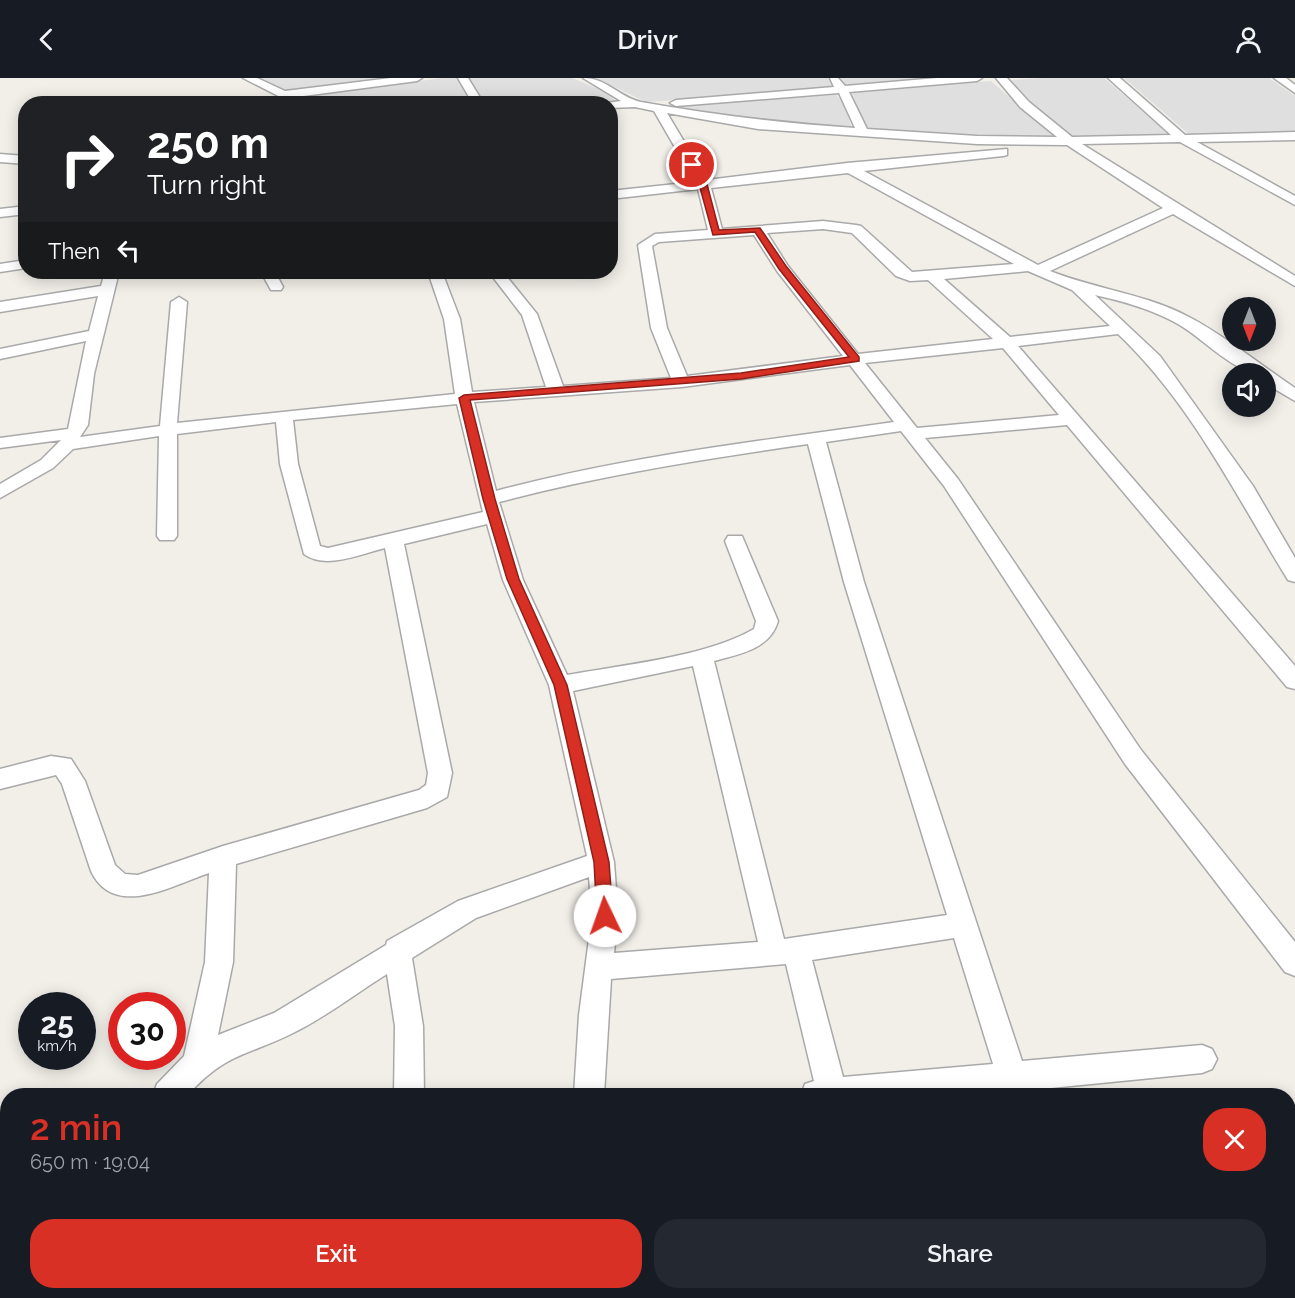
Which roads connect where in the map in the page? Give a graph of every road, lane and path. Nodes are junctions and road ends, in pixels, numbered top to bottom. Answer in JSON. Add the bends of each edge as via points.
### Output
{"nodes":[{"id":1,"x":248,"y":78,"type":"edge"},
{"id":2,"x":417,"y":78,"type":"edge"},
{"id":3,"x":463,"y":78,"type":"edge"},
{"id":4,"x":588,"y":78,"type":"edge"},
{"id":5,"x":833,"y":78,"type":"edge"},
{"id":6,"x":976,"y":78,"type":"edge"},
{"id":7,"x":1001,"y":78,"type":"edge"},
{"id":8,"x":1113,"y":78,"type":"edge"},
{"id":9,"x":1279,"y":78,"type":"edge"},
{"id":10,"x":843,"y":90,"type":"junction"},
{"id":11,"x":1295,"y":90,"type":"edge"},
{"id":12,"x":284,"y":95,"type":"joint"},
{"id":13,"x":474,"y":96,"type":"edge"},
{"id":14,"x":618,"y":105,"type":"edge"},
{"id":15,"x":646,"y":106,"type":"junction"},
{"id":16,"x":863,"y":133,"type":"junction"},
{"id":17,"x":1295,"y":136,"type":"edge"},
{"id":18,"x":1183,"y":139,"type":"junction"},
{"id":19,"x":1071,"y":142,"type":"junction"},
{"id":20,"x":0,"y":158,"type":"edge"},
{"id":21,"x":18,"y":159,"type":"edge"},
{"id":22,"x":847,"y":167,"type":"junction"},
{"id":23,"x":703,"y":184,"type":"junction"},
{"id":24,"x":618,"y":194,"type":"edge"},
{"id":25,"x":1295,"y":201,"type":"edge"},
{"id":26,"x":1172,"y":209,"type":"junction"},
{"id":27,"x":18,"y":211,"type":"edge"},
{"id":28,"x":0,"y":213,"type":"edge"},
{"id":29,"x":757,"y":229,"type":"junction"},
{"id":30,"x":716,"y":233,"type":"junction"},
{"id":31,"x":18,"y":265,"type":"edge"},
{"id":32,"x":0,"y":268,"type":"edge"},
{"id":33,"x":1034,"y":269,"type":"junction"},
{"id":34,"x":933,"y":277,"type":"junction"},
{"id":35,"x":110,"y":279,"type":"edge"},
{"id":36,"x":272,"y":279,"type":"edge"},
{"id":37,"x":438,"y":279,"type":"edge"},
{"id":38,"x":502,"y":279,"type":"edge"},
{"id":39,"x":1295,"y":282,"type":"edge"},
{"id":40,"x":276,"y":287,"type":"dead end"},
{"id":41,"x":1077,"y":287,"type":"junction"},
{"id":42,"x":106,"y":290,"type":"junction"},
{"id":43,"x":179,"y":302,"type":"dead end"},
{"id":44,"x":0,"y":307,"type":"edge"},
{"id":45,"x":1122,"y":329,"type":"junction"},
{"id":46,"x":95,"y":334,"type":"junction"},
{"id":47,"x":1008,"y":344,"type":"junction"},
{"id":48,"x":0,"y":354,"type":"edge"},
{"id":49,"x":856,"y":359,"type":"junction"},
{"id":50,"x":1247,"y":363,"type":"edge"},
{"id":51,"x":681,"y":382,"type":"junction"},
{"id":52,"x":1276,"y":383,"type":"edge"},
{"id":53,"x":556,"y":391,"type":"junction"},
{"id":54,"x":1295,"y":396,"type":"edge"},
{"id":55,"x":464,"y":398,"type":"junction"},
{"id":56,"x":284,"y":416,"type":"junction"},
{"id":57,"x":1071,"y":419,"type":"junction"},
{"id":58,"x":168,"y":429,"type":"junction"},
{"id":59,"x":910,"y":430,"type":"junction"},
{"id":60,"x":70,"y":439,"type":"junction"},
{"id":61,"x":816,"y":439,"type":"junction"},
{"id":62,"x":0,"y":443,"type":"edge"},
{"id":63,"x":0,"y":492,"type":"edge"},
{"id":64,"x":492,"y":507,"type":"junction"},
{"id":65,"x":167,"y":536,"type":"dead end"},
{"id":66,"x":393,"y":540,"type":"junction"},
{"id":67,"x":735,"y":541,"type":"dead end"},
{"id":68,"x":1295,"y":575,"type":"edge"},
{"id":69,"x":702,"y":656,"type":"junction"},
{"id":70,"x":1295,"y":681,"type":"edge"},
{"id":71,"x":560,"y":685,"type":"junction"},
{"id":72,"x":0,"y":779,"type":"edge"},
{"id":73,"x":224,"y":857,"type":"junction"},
{"id":74,"x":602,"y":862,"type":"junction"},
{"id":75,"x":964,"y":925,"type":"junction"},
{"id":76,"x":397,"y":950,"type":"junction"},
{"id":77,"x":785,"y":952,"type":"junction"},
{"id":78,"x":1295,"y":963,"type":"edge"},
{"id":79,"x":599,"y":967,"type":"junction"},
{"id":80,"x":1202,"y":1059,"type":"dead end"},
{"id":81,"x":197,"y":1063,"type":"junction"},
{"id":82,"x":1015,"y":1087,"type":"edge"},
{"id":83,"x":174,"y":1088,"type":"edge"},
{"id":84,"x":409,"y":1088,"type":"edge"},
{"id":85,"x":590,"y":1088,"type":"edge"},
{"id":86,"x":822,"y":1088,"type":"edge"},
{"id":87,"x":988,"y":1088,"type":"edge"}],
"edges":[{"from":1,"to":12,"type":"street"},
{"from":2,"to":12,"type":"street"},
{"from":3,"to":13,"type":"street"},
{"from":4,"to":15,"type":"street"},
{"from":5,"to":10,"type":"street"},
{"from":6,"to":10,"type":"street"},
{"from":7,"to":19,"type":"street"},
{"from":8,"to":18,"type":"street"},
{"from":9,"to":11,"type":"street"},
{"from":10,"to":15,"type":"street"},
{"from":10,"to":16,"type":"street"},
{"from":14,"to":15,"type":"street"},
{"from":15,"to":16,"type":"street","via":[[758,125]]},
{"from":15,"to":23,"type":"street"},
{"from":16,"to":19,"type":"street"},
{"from":17,"to":18,"type":"street"},
{"from":18,"to":19,"type":"street"},
{"from":18,"to":25,"type":"street"},
{"from":19,"to":22,"type":"street"},
{"from":19,"to":26,"type":"street"},
{"from":20,"to":21,"type":"street"},
{"from":22,"to":23,"type":"street"},
{"from":22,"to":33,"type":"street"},
{"from":23,"to":24,"type":"street"},
{"from":23,"to":30,"type":"street"},
{"from":26,"to":33,"type":"street"},
{"from":26,"to":39,"type":"street"},
{"from":27,"to":28,"type":"street"},
{"from":29,"to":30,"type":"street"},
{"from":29,"to":34,"type":"street","via":[[824,225],[850,228],[864,236],[901,273]]},
{"from":29,"to":49,"type":"street","via":[[789,276]]},
{"from":30,"to":51,"type":"street","via":[[655,238],[645,245],[659,328]]},
{"from":31,"to":32,"type":"street"},
{"from":33,"to":34,"type":"street"},
{"from":33,"to":41,"type":"street"},
{"from":34,"to":47,"type":"street"},
{"from":35,"to":42,"type":"street"},
{"from":36,"to":40,"type":"street"},
{"from":37,"to":55,"type":"street","via":[[452,319]]},
{"from":38,"to":53,"type":"street","via":[[529,314]]},
{"from":41,"to":45,"type":"street"},
{"from":41,"to":50,"type":"street","via":[[1119,296],[1184,320]]},
{"from":42,"to":44,"type":"street"},
{"from":42,"to":46,"type":"street"},
{"from":43,"to":58,"type":"street"},
{"from":45,"to":47,"type":"street"},
{"from":45,"to":68,"type":"street","via":[[1154,359],[1183,399],[1246,490]]},
{"from":46,"to":48,"type":"street"},
{"from":46,"to":60,"type":"street","via":[[79,425]]},
{"from":47,"to":49,"type":"street"},
{"from":47,"to":57,"type":"street"},
{"from":49,"to":51,"type":"street"},
{"from":49,"to":59,"type":"street"},
{"from":51,"to":53,"type":"street"},
{"from":52,"to":54,"type":"street"},
{"from":53,"to":55,"type":"street"},
{"from":55,"to":56,"type":"street"},
{"from":55,"to":64,"type":"street"},
{"from":56,"to":58,"type":"street"},
{"from":56,"to":66,"type":"street","via":[[289,464],[311,549],[328,555]]},
{"from":57,"to":59,"type":"street"},
{"from":57,"to":70,"type":"street"},
{"from":58,"to":60,"type":"street"},
{"from":58,"to":65,"type":"street"},
{"from":59,"to":61,"type":"street"},
{"from":59,"to":78,"type":"street","via":[[951,483],[1133,757]]},
{"from":60,"to":62,"type":"street"},
{"from":60,"to":63,"type":"street","via":[[47,464]]},
{"from":61,"to":64,"type":"street","via":[[571,477]]},
{"from":61,"to":75,"type":"street","via":[[854,582]]},
{"from":64,"to":66,"type":"street"},
{"from":64,"to":71,"type":"street","via":[[513,579]]},
{"from":66,"to":73,"type":"street","via":[[440,773],[438,790],[428,798]]},
{"from":67,"to":69,"type":"street","via":[[767,621],[762,634],[750,641]]},
{"from":69,"to":71,"type":"street"},
{"from":69,"to":77,"type":"street"},
{"from":71,"to":74,"type":"street"},
{"from":72,"to":73,"type":"street","via":[[51,765],[63,766],[73,781],[104,871],[118,885],[138,886]]},
{"from":73,"to":81,"type":"street","via":[[219,962]]},
{"from":74,"to":76,"type":"street","via":[[467,909]]},
{"from":74,"to":79,"type":"street","via":[[605,916]]},
{"from":75,"to":77,"type":"street"},
{"from":75,"to":82,"type":"street"},
{"from":76,"to":81,"type":"street","via":[[284,1023],[220,1048]]},
{"from":76,"to":84,"type":"street","via":[[409,1026]]},
{"from":77,"to":79,"type":"street"},
{"from":77,"to":86,"type":"street"},
{"from":79,"to":85,"type":"street"},
{"from":80,"to":82,"type":"street"},
{"from":81,"to":83,"type":"street"},
{"from":82,"to":87,"type":"street"}]}
